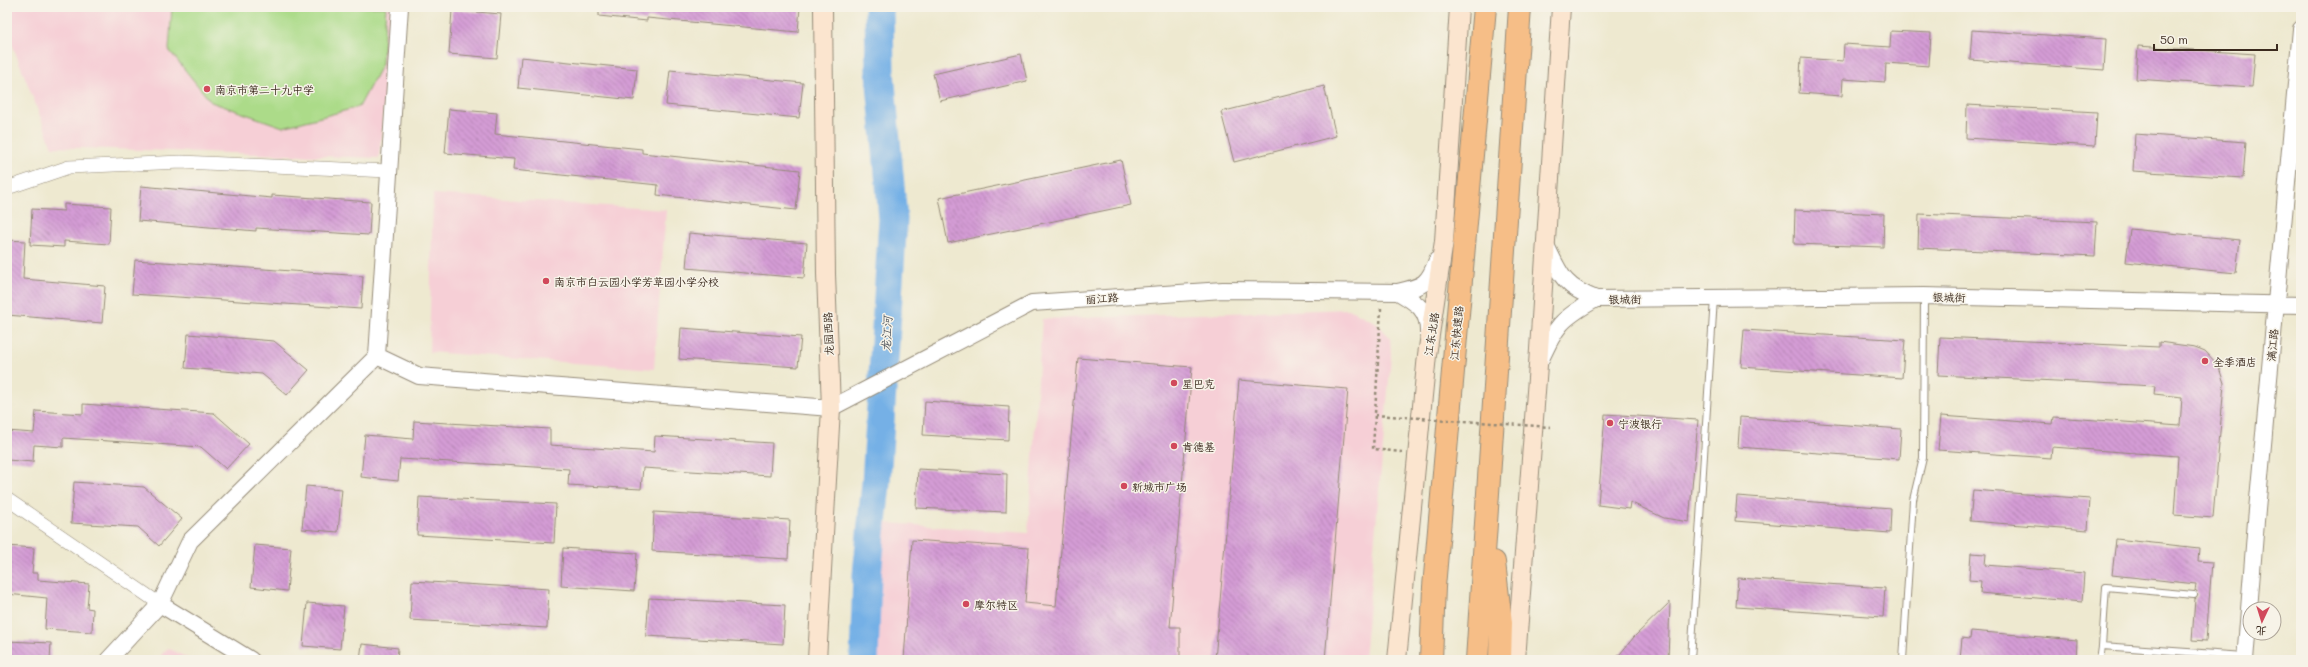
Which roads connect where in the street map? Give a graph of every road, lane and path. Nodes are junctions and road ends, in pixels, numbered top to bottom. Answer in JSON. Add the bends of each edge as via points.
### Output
{"nodes":[{"id":1,"x":400,"y":7,"type":"edge"},
{"id":2,"x":823,"y":7,"type":"edge"},
{"id":3,"x":1459,"y":7,"type":"edge"},
{"id":4,"x":1485,"y":7,"type":"edge"},
{"id":5,"x":1520,"y":7,"type":"edge"},
{"id":6,"x":1561,"y":7,"type":"edge"},
{"id":7,"x":2301,"y":29,"type":"edge"},
{"id":8,"x":389,"y":171,"type":"junction"},
{"id":9,"x":7,"y":188,"type":"edge"},
{"id":10,"x":1444,"y":241,"type":"junction"},
{"id":11,"x":1546,"y":245,"type":"junction"},
{"id":12,"x":1390,"y":292,"type":"junction"},
{"id":13,"x":1924,"y":296,"type":"junction"},
{"id":14,"x":1714,"y":298,"type":"junction"},
{"id":15,"x":1596,"y":300,"type":"junction"},
{"id":16,"x":2276,"y":305,"type":"junction"},
{"id":17,"x":2301,"y":305,"type":"edge"},
{"id":18,"x":1427,"y":355,"type":"junction"},
{"id":19,"x":377,"y":356,"type":"junction"},
{"id":20,"x":1538,"y":365,"type":"junction"},
{"id":21,"x":831,"y":408,"type":"junction"},
{"id":22,"x":1375,"y":415,"type":"junction"},
{"id":23,"x":1551,"y":427,"type":"dead end"},
{"id":24,"x":1417,"y":453,"type":"junction"},
{"id":25,"x":7,"y":499,"type":"edge"},
{"id":26,"x":1488,"y":510,"type":"junction"},
{"id":27,"x":1434,"y":587,"type":"junction"},
{"id":28,"x":2194,"y":595,"type":"dead end"},
{"id":29,"x":160,"y":604,"type":"junction"},
{"id":30,"x":2102,"y":646,"type":"junction"},
{"id":31,"x":2245,"y":658,"type":"edge"},
{"id":32,"x":108,"y":660,"type":"edge"},
{"id":33,"x":250,"y":660,"type":"edge"},
{"id":34,"x":817,"y":660,"type":"edge"},
{"id":35,"x":1397,"y":660,"type":"edge"},
{"id":36,"x":1416,"y":660,"type":"edge"},
{"id":37,"x":1430,"y":660,"type":"edge"},
{"id":38,"x":1477,"y":660,"type":"edge"},
{"id":39,"x":1500,"y":660,"type":"edge"},
{"id":40,"x":1516,"y":660,"type":"edge"},
{"id":41,"x":1691,"y":660,"type":"edge"},
{"id":42,"x":1903,"y":660,"type":"edge"},
{"id":43,"x":2100,"y":660,"type":"edge"}],
"edges":[{"from":1,"to":8,"type":"street"},
{"from":2,"to":21,"type":"main road","name":"龙园西路","via":[[826,274]]},
{"from":3,"to":10,"type":"main road","name":"江东北路"},
{"from":4,"to":27,"type":"highway","name":"江东快速路"},
{"from":5,"to":26,"type":"highway"},
{"from":6,"to":11,"type":"main road"},
{"from":7,"to":16,"type":"street","name":"漓江路"},
{"from":8,"to":9,"type":"street","via":[[181,162],[69,166]]},
{"from":8,"to":19,"type":"street"},
{"from":10,"to":12,"type":"street","name":"丽江路","via":[[1431,278],[1417,288]]},
{"from":10,"to":18,"type":"main road","name":"江东北路"},
{"from":11,"to":15,"type":"street","name":"银城街","via":[[1560,275],[1576,291]]},
{"from":11,"to":20,"type":"main road"},
{"from":12,"to":18,"type":"street","via":[[1418,304],[1428,321]]},
{"from":12,"to":21,"type":"street","name":"丽江路","via":[[1223,290],[1032,303]]},
{"from":12,"to":22,"type":"path"},
{"from":13,"to":14,"type":"street","name":"银城街"},
{"from":13,"to":16,"type":"street","name":"银城街"},
{"from":13,"to":42,"type":"lane","via":[[1923,458],[1913,500]]},
{"from":14,"to":15,"type":"street","name":"银城街"},
{"from":14,"to":41,"type":"lane"},
{"from":15,"to":20,"type":"street","name":"银城街","via":[[1570,314],[1556,328]]},
{"from":16,"to":17,"type":"street","name":"银城街"},
{"from":16,"to":31,"type":"street","name":"漓江路"},
{"from":18,"to":24,"type":"main road","name":"江东北路"},
{"from":19,"to":21,"type":"street","via":[[419,376]]},
{"from":19,"to":29,"type":"street","via":[[190,542]]},
{"from":20,"to":40,"type":"main road"},
{"from":21,"to":34,"type":"main road","name":"龙园西路"},
{"from":22,"to":23,"type":"path","bridge":true},
{"from":22,"to":24,"type":"path","via":[[1373,449]]},
{"from":24,"to":35,"type":"main road","name":"江东北路"},
{"from":25,"to":29,"type":"street"},
{"from":26,"to":38,"type":"highway"},
{"from":26,"to":39,"type":"highway","via":[[1501,623]]},
{"from":27,"to":36,"type":"highway"},
{"from":27,"to":37,"type":"highway","name":"江东快速路"},
{"from":28,"to":30,"type":"lane","via":[[2106,587]]},
{"from":29,"to":32,"type":"street"},
{"from":29,"to":33,"type":"street"},
{"from":30,"to":31,"type":"lane"},
{"from":30,"to":43,"type":"lane"}]}
